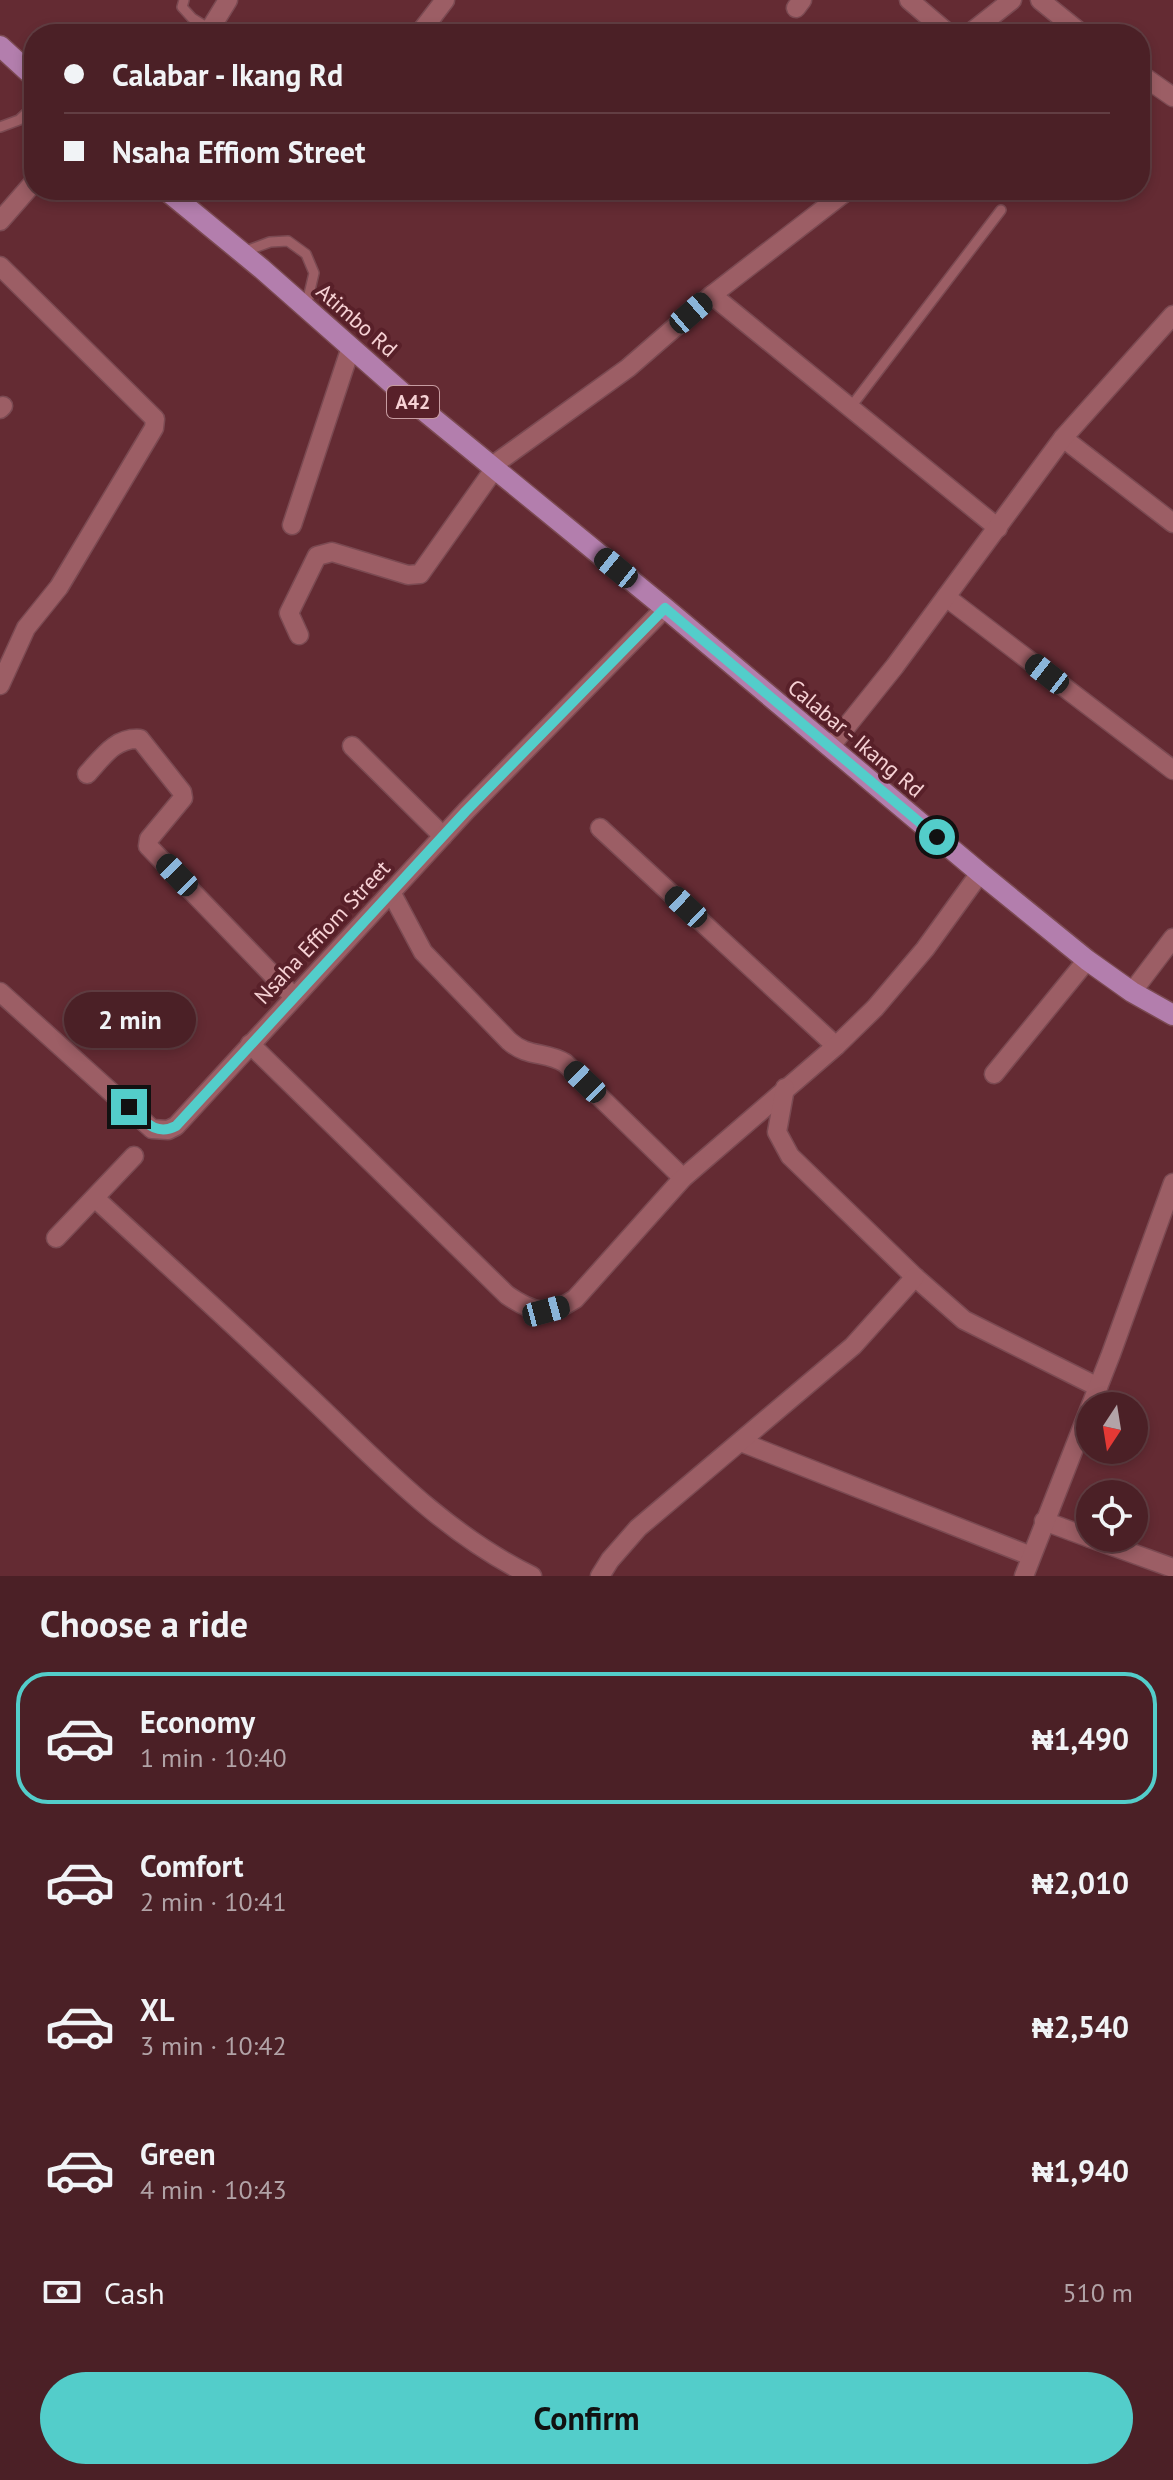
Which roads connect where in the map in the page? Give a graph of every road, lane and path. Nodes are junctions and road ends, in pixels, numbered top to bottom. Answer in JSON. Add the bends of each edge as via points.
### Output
{"nodes":[{"id":1,"x":184,"y":0,"type":"edge"},
{"id":2,"x":228,"y":0,"type":"edge"},
{"id":3,"x":445,"y":0,"type":"edge"},
{"id":4,"x":909,"y":0,"type":"edge"},
{"id":5,"x":1012,"y":0,"type":"edge"},
{"id":6,"x":1040,"y":0,"type":"edge"},
{"id":7,"x":199,"y":24,"type":"edge"},
{"id":8,"x":213,"y":24,"type":"edge"},
{"id":9,"x":427,"y":24,"type":"edge"},
{"id":10,"x":937,"y":24,"type":"edge"},
{"id":11,"x":982,"y":24,"type":"edge"},
{"id":12,"x":1063,"y":24,"type":"edge"},
{"id":13,"x":0,"y":46,"type":"edge"},
{"id":14,"x":24,"y":68,"type":"edge"},
{"id":15,"x":1150,"y":81,"type":"edge"},
{"id":16,"x":1173,"y":97,"type":"edge"},
{"id":17,"x":24,"y":115,"type":"edge"},
{"id":18,"x":0,"y":127,"type":"edge"},
{"id":19,"x":24,"y":193,"type":"edge"},
{"id":20,"x":179,"y":200,"type":"edge"},
{"id":21,"x":835,"y":200,"type":"edge"},
{"id":22,"x":1001,"y":210,"type":"dead end"},
{"id":23,"x":0,"y":221,"type":"edge"},
{"id":24,"x":242,"y":252,"type":"junction"},
{"id":25,"x":0,"y":266,"type":"edge"},
{"id":26,"x":712,"y":295,"type":"junction"},
{"id":27,"x":306,"y":307,"type":"junction"},
{"id":28,"x":1173,"y":315,"type":"edge"},
{"id":29,"x":351,"y":347,"type":"junction"},
{"id":30,"x":850,"y":408,"type":"junction"},
{"id":31,"x":1063,"y":438,"type":"junction"},
{"id":32,"x":493,"y":467,"type":"junction"},
{"id":33,"x":1173,"y":523,"type":"edge"},
{"id":34,"x":292,"y":525,"type":"dead end"},
{"id":35,"x":998,"y":528,"type":"junction"},
{"id":36,"x":946,"y":597,"type":"junction"},
{"id":37,"x":665,"y":608,"type":"junction"},
{"id":38,"x":299,"y":635,"type":"dead end"},
{"id":39,"x":0,"y":685,"type":"edge"},
{"id":40,"x":352,"y":746,"type":"dead end"},
{"id":41,"x":830,"y":747,"type":"junction"},
{"id":42,"x":1173,"y":770,"type":"edge"},
{"id":43,"x":87,"y":774,"type":"dead end"},
{"id":44,"x":600,"y":828,"type":"dead end"},
{"id":45,"x":443,"y":836,"type":"junction"},
{"id":46,"x":980,"y":873,"type":"junction"},
{"id":47,"x":391,"y":892,"type":"junction"},
{"id":48,"x":1173,"y":938,"type":"edge"},
{"id":49,"x":1087,"y":960,"type":"junction"},
{"id":50,"x":0,"y":992,"type":"edge"},
{"id":51,"x":1132,"y":992,"type":"junction"},
{"id":52,"x":294,"y":997,"type":"junction"},
{"id":53,"x":1173,"y":1015,"type":"edge"},
{"id":54,"x":250,"y":1044,"type":"junction"},
{"id":55,"x":836,"y":1046,"type":"junction"},
{"id":56,"x":994,"y":1074,"type":"dead end"},
{"id":57,"x":785,"y":1088,"type":"junction"},
{"id":58,"x":134,"y":1156,"type":"dead end"},
{"id":59,"x":683,"y":1178,"type":"junction"},
{"id":60,"x":1173,"y":1183,"type":"edge"},
{"id":61,"x":96,"y":1199,"type":"junction"},
{"id":62,"x":56,"y":1238,"type":"dead end"},
{"id":63,"x":915,"y":1277,"type":"junction"},
{"id":64,"x":1098,"y":1387,"type":"junction"},
{"id":65,"x":741,"y":1442,"type":"junction"},
{"id":66,"x":1044,"y":1521,"type":"junction"},
{"id":67,"x":1076,"y":1533,"type":"edge"},
{"id":68,"x":1129,"y":1552,"type":"edge"},
{"id":69,"x":1031,"y":1556,"type":"junction"},
{"id":70,"x":1173,"y":1568,"type":"edge"},
{"id":71,"x":532,"y":1576,"type":"edge"},
{"id":72,"x":600,"y":1576,"type":"edge"},
{"id":73,"x":1024,"y":1576,"type":"edge"}],
"edges":[{"from":1,"to":7,"type":"lane","via":[[182,7]]},
{"from":2,"to":8,"type":"street"},
{"from":3,"to":9,"type":"street"},
{"from":4,"to":10,"type":"street"},
{"from":5,"to":11,"type":"street"},
{"from":6,"to":12,"type":"street"},
{"from":13,"to":14,"type":"main road"},
{"from":15,"to":16,"type":"street"},
{"from":17,"to":18,"type":"lane"},
{"from":19,"to":23,"type":"street"},
{"from":20,"to":24,"type":"main road","name":"Atimbo Rd","number":"A42"},
{"from":21,"to":26,"type":"street"},
{"from":22,"to":30,"type":"lane"},
{"from":24,"to":27,"type":"main road","name":"Atimbo Rd","number":"A42"},
{"from":24,"to":27,"type":"lane","via":[[288,241],[306,254],[314,273]]},
{"from":25,"to":39,"type":"street","via":[[155,419],[59,587],[26,628]]},
{"from":26,"to":30,"type":"street"},
{"from":26,"to":32,"type":"street","via":[[628,368]]},
{"from":27,"to":29,"type":"main road","name":"Atimbo Rd","number":"A42"},
{"from":28,"to":31,"type":"street"},
{"from":29,"to":32,"type":"main road","name":"Atimbo Rd","number":"A42"},
{"from":29,"to":34,"type":"street"},
{"from":30,"to":35,"type":"street"},
{"from":31,"to":33,"type":"street"},
{"from":31,"to":35,"type":"street"},
{"from":32,"to":37,"type":"main road","name":"Atimbo Rd","number":"A42"},
{"from":32,"to":38,"type":"street","via":[[420,574],[332,552],[317,556],[289,613]]},
{"from":35,"to":36,"type":"street"},
{"from":36,"to":41,"type":"street"},
{"from":36,"to":42,"type":"street"},
{"from":37,"to":41,"type":"main road","name":"Calabar - Ikang Rd","number":"A42"},
{"from":37,"to":45,"type":"street","name":"Nsaha Effiom Street"},
{"from":40,"to":45,"type":"street"},
{"from":41,"to":46,"type":"main road","name":"Calabar - Ikang Rd","number":"A42"},
{"from":43,"to":52,"type":"street","via":[[114,746],[128,738],[140,739],[183,798],[148,846]]},
{"from":44,"to":55,"type":"street"},
{"from":45,"to":47,"type":"street","name":"Nsaha Effiom Street"},
{"from":46,"to":49,"type":"main road","name":"Calabar - Ikang Rd","number":"A42"},
{"from":46,"to":55,"type":"street","via":[[925,949]]},
{"from":47,"to":52,"type":"street","name":"Nsaha Effiom Street"},
{"from":47,"to":59,"type":"street","via":[[423,952],[509,1041],[519,1050],[565,1063]]},
{"from":48,"to":51,"type":"street"},
{"from":49,"to":51,"type":"main road","name":"Calabar - Ikang Rd","number":"A42"},
{"from":49,"to":56,"type":"street"},
{"from":50,"to":54,"type":"street","name":"Nsaha Effiom Street","via":[[152,1129],[176,1126]]},
{"from":51,"to":53,"type":"main road","name":"Calabar - Ikang Rd","number":"A42"},
{"from":52,"to":54,"type":"street","name":"Nsaha Effiom Street"},
{"from":54,"to":59,"type":"street","via":[[527,1309],[546,1311],[575,1299]]},
{"from":55,"to":57,"type":"street"},
{"from":57,"to":59,"type":"street"},
{"from":57,"to":63,"type":"street","via":[[777,1132],[790,1156]]},
{"from":58,"to":61,"type":"street"},
{"from":60,"to":64,"type":"street"},
{"from":61,"to":62,"type":"street"},
{"from":61,"to":71,"type":"street","via":[[423,1505]]},
{"from":63,"to":64,"type":"street","via":[[978,1329]]},
{"from":63,"to":65,"type":"street","via":[[853,1346]]},
{"from":64,"to":66,"type":"street"},
{"from":65,"to":69,"type":"street"},
{"from":65,"to":72,"type":"street","via":[[638,1528]]},
{"from":66,"to":67,"type":"street"},
{"from":66,"to":69,"type":"street"},
{"from":68,"to":70,"type":"street"},
{"from":69,"to":73,"type":"street"}]}
